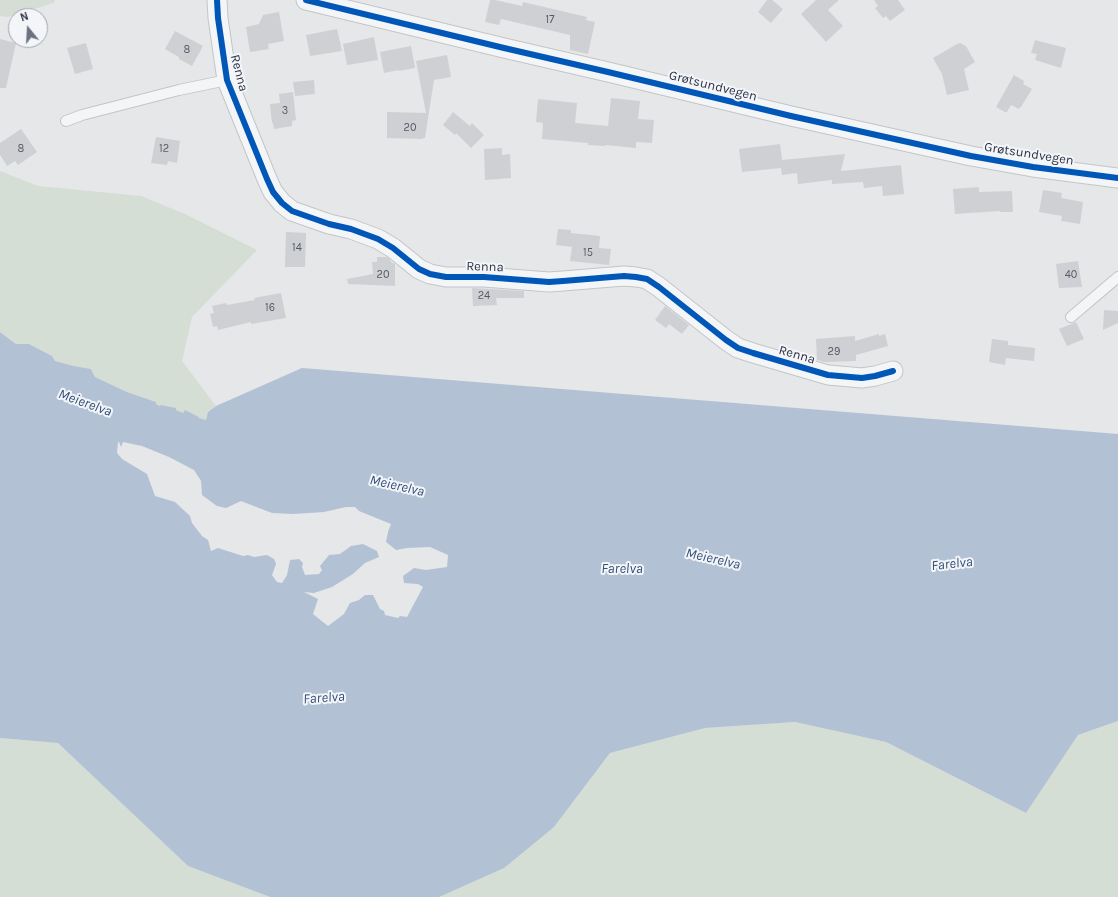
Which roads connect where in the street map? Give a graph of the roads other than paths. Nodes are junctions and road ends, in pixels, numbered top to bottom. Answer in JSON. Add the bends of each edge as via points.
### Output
{"nodes":[{"id":1,"x":218,"y":0,"type":"edge"},
{"id":2,"x":306,"y":0,"type":"edge"},
{"id":3,"x":227,"y":80,"type":"junction"},
{"id":4,"x":66,"y":121,"type":"dead end"},
{"id":5,"x":1118,"y":178,"type":"edge"},
{"id":6,"x":1118,"y":277,"type":"edge"},
{"id":7,"x":1071,"y":317,"type":"dead end"},
{"id":8,"x":893,"y":371,"type":"dead end"}],
"edges":[{"from":1,"to":3,"type":"street","name":"Renna","via":[[218,18]]},
{"from":2,"to":5,"type":"street","name":"Grøtsundvegen","via":[[791,116],[971,156]]},
{"from":3,"to":4,"type":"lane","via":[[179,90]]},
{"from":3,"to":8,"type":"street","name":"Renna","via":[[267,179],[286,206],[304,216],[351,229],[378,240],[430,274],[549,282],[624,276],[647,279],[726,340],[753,354],[828,375],[862,378]]},
{"from":6,"to":7,"type":"lane"}]}
